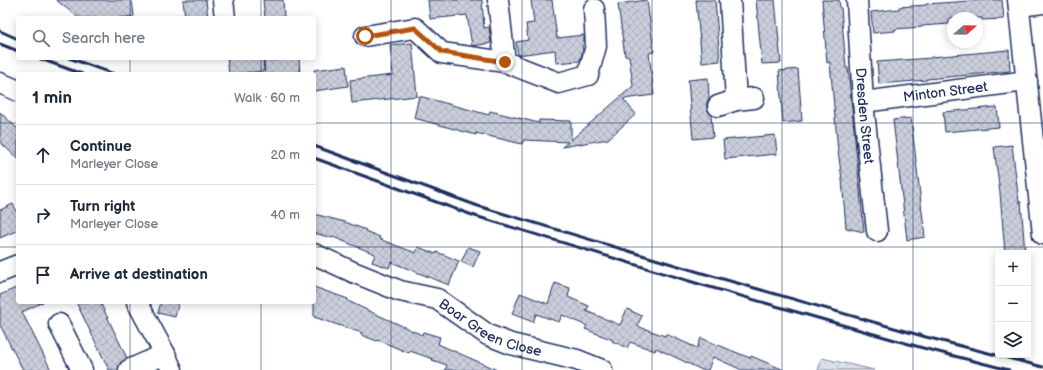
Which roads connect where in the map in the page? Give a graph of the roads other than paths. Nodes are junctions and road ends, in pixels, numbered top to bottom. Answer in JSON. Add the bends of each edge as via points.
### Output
{"nodes":[{"id":1,"x":223,"y":0,"type":"edge"},
{"id":2,"x":498,"y":0,"type":"edge"},
{"id":3,"x":730,"y":0,"type":"edge"},
{"id":4,"x":857,"y":0,"type":"edge"},
{"id":5,"x":1018,"y":3,"type":"edge"},
{"id":6,"x":1043,"y":3,"type":"edge"},
{"id":7,"x":594,"y":9,"type":"dead end"},
{"id":8,"x":225,"y":16,"type":"edge"},
{"id":9,"x":365,"y":36,"type":"dead end"},
{"id":10,"x":505,"y":62,"type":"junction"},
{"id":11,"x":1027,"y":81,"type":"junction"},
{"id":12,"x":0,"y":83,"type":"edge"},
{"id":13,"x":16,"y":90,"type":"edge"},
{"id":14,"x":736,"y":102,"type":"dead end"},
{"id":15,"x":863,"y":102,"type":"junction"},
{"id":16,"x":1039,"y":153,"type":"edge"},
{"id":17,"x":877,"y":231,"type":"dead end"},
{"id":18,"x":1043,"y":234,"type":"edge"},
{"id":19,"x":316,"y":255,"type":"edge"},
{"id":20,"x":16,"y":266,"type":"edge"},
{"id":21,"x":0,"y":272,"type":"edge"},
{"id":22,"x":138,"y":304,"type":"edge"},
{"id":23,"x":59,"y":324,"type":"dead end"},
{"id":24,"x":169,"y":362,"type":"edge"},
{"id":25,"x":82,"y":370,"type":"edge"},
{"id":26,"x":130,"y":370,"type":"edge"},
{"id":27,"x":183,"y":370,"type":"edge"},
{"id":28,"x":602,"y":370,"type":"edge"}],
"edges":[{"from":1,"to":8,"type":"street"},
{"from":2,"to":10,"type":"street"},
{"from":3,"to":14,"type":"street"},
{"from":4,"to":15,"type":"street","name":"Dresden Street"},
{"from":5,"to":6,"type":"street"},
{"from":5,"to":11,"type":"street"},
{"from":7,"to":10,"type":"street","via":[[596,46],[588,75],[559,83]]},
{"from":9,"to":10,"type":"street","via":[[415,28],[442,52]]},
{"from":11,"to":15,"type":"street","name":"Minton Street"},
{"from":11,"to":16,"type":"street"},
{"from":12,"to":13,"type":"street"},
{"from":15,"to":17,"type":"street","name":"Dresden Street"},
{"from":16,"to":18,"type":"street"},
{"from":19,"to":28,"type":"street","name":"Boar Green Close","via":[[400,291],[437,299],[488,335]]},
{"from":20,"to":21,"type":"street"},
{"from":22,"to":24,"type":"street"},
{"from":23,"to":25,"type":"street"},
{"from":24,"to":26,"type":"street"},
{"from":24,"to":27,"type":"street"}]}
